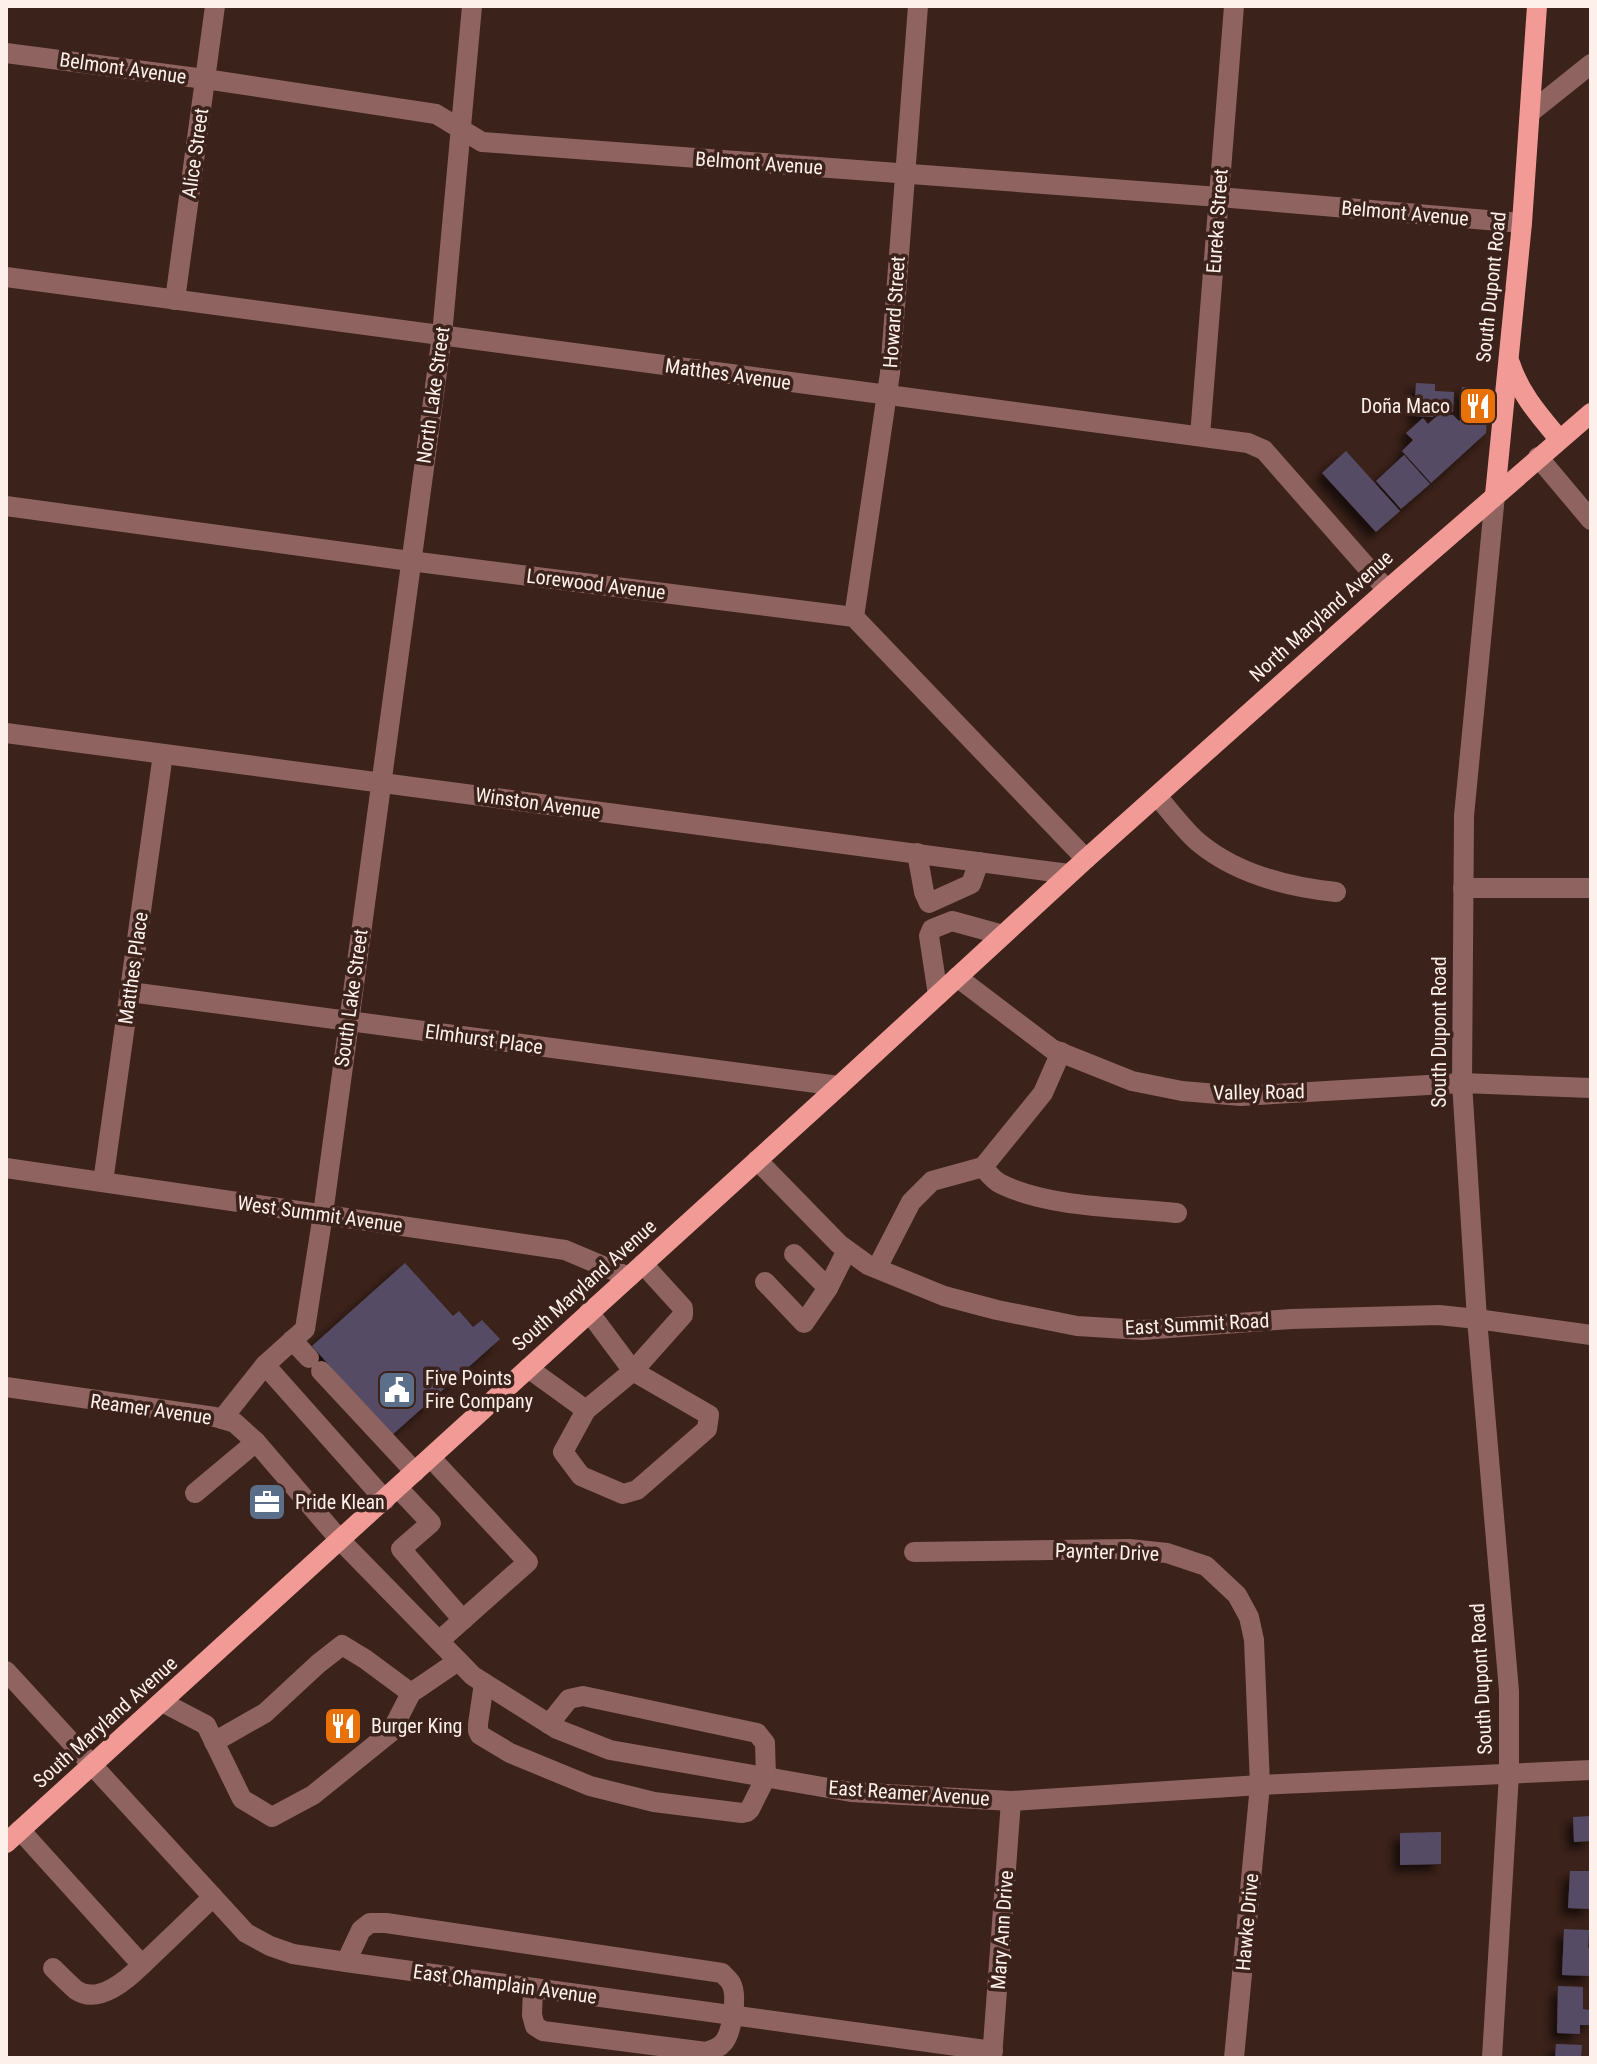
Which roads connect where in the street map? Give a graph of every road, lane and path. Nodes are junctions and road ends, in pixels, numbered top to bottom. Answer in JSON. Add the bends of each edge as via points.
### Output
{"nodes":[{"id":1,"x":215,"y":6,"type":"edge"},
{"id":2,"x":472,"y":6,"type":"edge"},
{"id":3,"x":918,"y":6,"type":"edge"},
{"id":4,"x":1234,"y":6,"type":"edge"},
{"id":5,"x":1537,"y":6,"type":"edge"},
{"id":6,"x":6,"y":53,"type":"edge"},
{"id":7,"x":1591,"y":64,"type":"edge"},
{"id":8,"x":205,"y":79,"type":"junction"},
{"id":9,"x":1531,"y":112,"type":"junction"},
{"id":10,"x":461,"y":130,"type":"junction"},
{"id":11,"x":904,"y":174,"type":"junction"},
{"id":12,"x":1219,"y":197,"type":"junction"},
{"id":13,"x":1522,"y":223,"type":"junction"},
{"id":14,"x":6,"y":277,"type":"edge"},
{"id":15,"x":175,"y":300,"type":"junction"},
{"id":16,"x":442,"y":335,"type":"junction"},
{"id":17,"x":1508,"y":355,"type":"junction"},
{"id":18,"x":886,"y":396,"type":"junction"},
{"id":19,"x":1591,"y":413,"type":"edge"},
{"id":20,"x":1200,"y":436,"type":"junction"},
{"id":21,"x":1559,"y":439,"type":"junction"},
{"id":22,"x":1538,"y":457,"type":"junction"},
{"id":23,"x":1495,"y":495,"type":"junction"},
{"id":24,"x":6,"y":506,"type":"edge"},
{"id":25,"x":1591,"y":520,"type":"edge"},
{"id":26,"x":410,"y":561,"type":"junction"},
{"id":27,"x":1387,"y":590,"type":"junction"},
{"id":28,"x":854,"y":617,"type":"junction"},
{"id":29,"x":6,"y":733,"type":"edge"},
{"id":30,"x":163,"y":754,"type":"junction"},
{"id":31,"x":380,"y":782,"type":"junction"},
{"id":32,"x":1157,"y":796,"type":"junction"},
{"id":33,"x":917,"y":853,"type":"junction"},
{"id":34,"x":1086,"y":859,"type":"junction"},
{"id":35,"x":979,"y":862,"type":"junction"},
{"id":36,"x":1069,"y":874,"type":"junction"},
{"id":37,"x":1463,"y":888,"type":"junction"},
{"id":38,"x":1591,"y":888,"type":"edge"},
{"id":39,"x":1336,"y":892,"type":"dead end"},
{"id":40,"x":929,"y":903,"type":"junction"},
{"id":41,"x":932,"y":929,"type":"junction"},
{"id":42,"x":1003,"y":935,"type":"junction"},
{"id":43,"x":957,"y":977,"type":"junction"},
{"id":44,"x":130,"y":992,"type":"junction"},
{"id":45,"x":938,"y":995,"type":"junction"},
{"id":46,"x":348,"y":1021,"type":"junction"},
{"id":47,"x":1061,"y":1052,"type":"junction"},
{"id":48,"x":1462,"y":1083,"type":"junction"},
{"id":49,"x":839,"y":1086,"type":"junction"},
{"id":50,"x":1591,"y":1088,"type":"edge"},
{"id":51,"x":757,"y":1160,"type":"junction"},
{"id":52,"x":983,"y":1167,"type":"junction"},
{"id":53,"x":6,"y":1168,"type":"edge"},
{"id":54,"x":103,"y":1182,"type":"junction"},
{"id":55,"x":1177,"y":1213,"type":"dead end"},
{"id":56,"x":323,"y":1214,"type":"junction"},
{"id":57,"x":847,"y":1250,"type":"junction"},
{"id":58,"x":794,"y":1254,"type":"dead end"},
{"id":59,"x":877,"y":1268,"type":"junction"},
{"id":60,"x":636,"y":1270,"type":"junction"},
{"id":61,"x":765,"y":1282,"type":"dead end"},
{"id":62,"x":828,"y":1288,"type":"junction"},
{"id":63,"x":589,"y":1312,"type":"junction"},
{"id":64,"x":1477,"y":1319,"type":"junction"},
{"id":65,"x":1591,"y":1335,"type":"edge"},
{"id":66,"x":292,"y":1340,"type":"junction"},
{"id":67,"x":265,"y":1365,"type":"junction"},
{"id":68,"x":528,"y":1368,"type":"junction"},
{"id":69,"x":633,"y":1371,"type":"junction"},
{"id":70,"x":6,"y":1387,"type":"edge"},
{"id":71,"x":586,"y":1410,"type":"junction"},
{"id":72,"x":222,"y":1419,"type":"junction"},
{"id":73,"x":256,"y":1442,"type":"junction"},
{"id":74,"x":431,"y":1458,"type":"junction"},
{"id":75,"x":415,"y":1472,"type":"junction"},
{"id":76,"x":195,"y":1493,"type":"dead end"},
{"id":77,"x":391,"y":1494,"type":"junction"},
{"id":78,"x":340,"y":1540,"type":"junction"},
{"id":79,"x":914,"y":1552,"type":"dead end"},
{"id":80,"x":463,"y":1620,"type":"junction"},
{"id":81,"x":439,"y":1641,"type":"junction"},
{"id":82,"x":458,"y":1661,"type":"junction"},
{"id":83,"x":6,"y":1671,"type":"edge"},
{"id":84,"x":484,"y":1683,"type":"junction"},
{"id":85,"x":411,"y":1693,"type":"junction"},
{"id":86,"x":162,"y":1702,"type":"junction"},
{"id":87,"x":549,"y":1724,"type":"junction"},
{"id":88,"x":214,"y":1742,"type":"junction"},
{"id":89,"x":94,"y":1764,"type":"junction"},
{"id":90,"x":1591,"y":1770,"type":"edge"},
{"id":91,"x":1509,"y":1774,"type":"junction"},
{"id":92,"x":766,"y":1777,"type":"junction"},
{"id":93,"x":1260,"y":1785,"type":"junction"},
{"id":94,"x":1011,"y":1801,"type":"junction"},
{"id":95,"x":13,"y":1837,"type":"edge"},
{"id":96,"x":213,"y":1897,"type":"junction"},
{"id":97,"x":346,"y":1962,"type":"junction"},
{"id":98,"x":142,"y":1965,"type":"junction"},
{"id":99,"x":53,"y":1968,"type":"dead end"},
{"id":100,"x":533,"y":1988,"type":"junction"},
{"id":101,"x":733,"y":2015,"type":"junction"},
{"id":102,"x":992,"y":2054,"type":"edge"},
{"id":103,"x":1234,"y":2058,"type":"edge"},
{"id":104,"x":1492,"y":2058,"type":"edge"}],
"edges":[{"from":1,"to":8,"type":"street","name":"Alice Street"},
{"from":2,"to":10,"type":"street","name":"North Lake Street"},
{"from":3,"to":11,"type":"street","name":"Howard Street"},
{"from":4,"to":12,"type":"street","name":"Eureka Street"},
{"from":5,"to":9,"type":"main road","name":"South Dupont Road"},
{"from":6,"to":8,"type":"street","name":"Belmont Avenue"},
{"from":7,"to":9,"type":"street"},
{"from":8,"to":10,"type":"street","name":"Belmont Avenue","via":[[436,114]]},
{"from":8,"to":15,"type":"street","name":"Alice Street"},
{"from":9,"to":13,"type":"main road","name":"South Dupont Road"},
{"from":10,"to":11,"type":"street","name":"Belmont Avenue","via":[[482,142]]},
{"from":10,"to":16,"type":"street","name":"North Lake Street"},
{"from":11,"to":12,"type":"street","name":"Belmont Avenue"},
{"from":11,"to":18,"type":"street","name":"Howard Street"},
{"from":12,"to":13,"type":"street","name":"Belmont Avenue"},
{"from":12,"to":20,"type":"street","name":"Eureka Street"},
{"from":13,"to":17,"type":"main road","name":"South Dupont Road"},
{"from":14,"to":15,"type":"street","name":"Matthes Avenue"},
{"from":15,"to":16,"type":"street","name":"Matthes Avenue"},
{"from":16,"to":18,"type":"street","name":"Matthes Avenue"},
{"from":16,"to":26,"type":"street","name":"North Lake Street"},
{"from":17,"to":21,"type":"main road","via":[[1520,390]]},
{"from":17,"to":23,"type":"main road","name":"South Dupont Road"},
{"from":18,"to":20,"type":"street","name":"Matthes Avenue"},
{"from":18,"to":28,"type":"street","name":"Howard Street"},
{"from":19,"to":21,"type":"main road","name":"North Maryland Avenue"},
{"from":20,"to":27,"type":"street","name":"Matthes Avenue","via":[[1264,450]]},
{"from":21,"to":22,"type":"main road","name":"North Maryland Avenue"},
{"from":22,"to":23,"type":"main road","name":"North Maryland Avenue"},
{"from":22,"to":25,"type":"street"},
{"from":23,"to":27,"type":"main road","name":"North Maryland Avenue"},
{"from":23,"to":37,"type":"street","name":"South Dupont Road","via":[[1464,816]]},
{"from":24,"to":26,"type":"street","name":"Lorewood Avenue"},
{"from":26,"to":28,"type":"street","name":"Lorewood Avenue"},
{"from":26,"to":31,"type":"street","name":"North Lake Street"},
{"from":27,"to":32,"type":"main road","name":"North Maryland Avenue"},
{"from":28,"to":34,"type":"street"},
{"from":29,"to":30,"type":"street","name":"Winston Avenue"},
{"from":30,"to":31,"type":"street","name":"Winston Avenue"},
{"from":30,"to":44,"type":"street","name":"Matthes Place"},
{"from":31,"to":33,"type":"street","name":"Winston Avenue"},
{"from":31,"to":46,"type":"street","name":"South Lake Street"},
{"from":32,"to":34,"type":"main road","name":"North Maryland Avenue"},
{"from":32,"to":39,"type":"street","via":[[1197,841],[1228,863],[1272,880]]},
{"from":33,"to":35,"type":"street","name":"Winston Avenue"},
{"from":33,"to":40,"type":"street"},
{"from":34,"to":36,"type":"main road","name":"South Maryland Avenue"},
{"from":35,"to":36,"type":"street","name":"Winston Avenue"},
{"from":35,"to":40,"type":"street","via":[[971,884]]},
{"from":36,"to":42,"type":"main road","name":"South Maryland Avenue"},
{"from":37,"to":38,"type":"street"},
{"from":37,"to":48,"type":"street","name":"South Dupont Road"},
{"from":40,"to":41,"type":"street"},
{"from":41,"to":42,"type":"street","via":[[952,921]]},
{"from":41,"to":45,"type":"street"},
{"from":42,"to":43,"type":"main road","name":"South Maryland Avenue"},
{"from":43,"to":45,"type":"main road","name":"South Maryland Avenue"},
{"from":43,"to":47,"type":"street","name":"Valley Road"},
{"from":44,"to":46,"type":"street","name":"Elmhurst Place"},
{"from":44,"to":54,"type":"street","name":"Matthes Place"},
{"from":45,"to":49,"type":"main road","name":"South Maryland Avenue"},
{"from":46,"to":49,"type":"street","name":"Elmhurst Place"},
{"from":46,"to":56,"type":"street","name":"South Lake Street"},
{"from":47,"to":48,"type":"street","name":"Valley Road","via":[[1132,1081],[1241,1096]]},
{"from":47,"to":52,"type":"street","via":[[1043,1093]]},
{"from":48,"to":50,"type":"street","name":"Valley Road"},
{"from":48,"to":64,"type":"street","name":"South Dupont Road"},
{"from":49,"to":51,"type":"main road","name":"South Maryland Avenue"},
{"from":51,"to":57,"type":"street","name":"East Summit Road"},
{"from":51,"to":60,"type":"main road","name":"South Maryland Avenue"},
{"from":52,"to":55,"type":"street","via":[[998,1183],[1030,1195]]},
{"from":52,"to":59,"type":"street","via":[[932,1181],[911,1202]]},
{"from":53,"to":54,"type":"street","name":"West Summit Avenue"},
{"from":54,"to":56,"type":"street","name":"West Summit Avenue"},
{"from":56,"to":60,"type":"street","name":"West Summit Avenue","via":[[565,1250]]},
{"from":56,"to":66,"type":"street","name":"South Lake Street","via":[[305,1329]]},
{"from":57,"to":59,"type":"street","name":"East Summit Road"},
{"from":57,"to":62,"type":"street"},
{"from":58,"to":62,"type":"street"},
{"from":59,"to":64,"type":"street","name":"East Summit Road","via":[[944,1296],[1077,1326],[1142,1330],[1291,1319]]},
{"from":60,"to":63,"type":"main road","name":"South Maryland Avenue"},
{"from":60,"to":69,"type":"street","via":[[683,1308],[683,1315]]},
{"from":61,"to":62,"type":"street","via":[[804,1323]]},
{"from":63,"to":68,"type":"main road","name":"South Maryland Avenue"},
{"from":63,"to":69,"type":"street"},
{"from":64,"to":65,"type":"street","name":"East Summit Road"},
{"from":64,"to":91,"type":"street","name":"South Dupont Road","via":[[1509,1691]]},
{"from":66,"to":67,"type":"street"},
{"from":66,"to":75,"type":"street"},
{"from":67,"to":72,"type":"street"},
{"from":67,"to":77,"type":"street"},
{"from":68,"to":71,"type":"street"},
{"from":68,"to":74,"type":"main road","name":"South Maryland Avenue"},
{"from":69,"to":71,"type":"street"},
{"from":69,"to":71,"type":"street","via":[[709,1415],[707,1429],[637,1490],[623,1494],[581,1476],[563,1452]]},
{"from":70,"to":72,"type":"street","name":"Reamer Avenue"},
{"from":72,"to":73,"type":"street","name":"Reamer Avenue"},
{"from":73,"to":76,"type":"street"},
{"from":73,"to":78,"type":"street","name":"Reamer Avenue"},
{"from":74,"to":75,"type":"main road","name":"South Maryland Avenue"},
{"from":74,"to":80,"type":"street","via":[[528,1562]]},
{"from":75,"to":77,"type":"main road","name":"South Maryland Avenue"},
{"from":77,"to":78,"type":"main road","name":"South Maryland Avenue"},
{"from":77,"to":80,"type":"street","via":[[431,1523],[401,1549]]},
{"from":78,"to":81,"type":"street","name":"East Reamer Avenue"},
{"from":78,"to":86,"type":"main road","name":"South Maryland Avenue"},
{"from":79,"to":93,"type":"street","name":"Paynter Drive","via":[[1129,1549],[1167,1553],[1206,1566],[1237,1595],[1249,1617]]},
{"from":80,"to":81,"type":"street"},
{"from":81,"to":82,"type":"street","name":"East Reamer Avenue"},
{"from":82,"to":84,"type":"street","name":"East Reamer Avenue"},
{"from":82,"to":85,"type":"street"},
{"from":83,"to":89,"type":"street","name":"East Champlain Avenue"},
{"from":84,"to":87,"type":"street","name":"East Reamer Avenue"},
{"from":84,"to":92,"type":"street","via":[[480,1735],[590,1786],[654,1802],[742,1813],[750,1809]]},
{"from":85,"to":88,"type":"street","via":[[342,1645],[265,1713]]},
{"from":85,"to":88,"type":"street","via":[[391,1732],[313,1795],[272,1817],[242,1799]]},
{"from":86,"to":88,"type":"street","via":[[206,1725]]},
{"from":86,"to":89,"type":"main road","name":"South Maryland Avenue"},
{"from":87,"to":92,"type":"street","name":"East Reamer Avenue","via":[[610,1750]]},
{"from":87,"to":92,"type":"street","via":[[569,1699],[583,1696],[757,1733],[765,1743]]},
{"from":89,"to":95,"type":"main road","name":"South Maryland Avenue"},
{"from":89,"to":96,"type":"street","name":"East Champlain Avenue"},
{"from":90,"to":91,"type":"street"},
{"from":91,"to":93,"type":"street","name":"East Reamer Avenue"},
{"from":91,"to":104,"type":"street","name":"South Dupont Road"},
{"from":92,"to":94,"type":"street","name":"East Reamer Avenue","via":[[851,1792]]},
{"from":93,"to":94,"type":"street","name":"East Reamer Avenue"},
{"from":93,"to":103,"type":"street","name":"Hawke Drive"},
{"from":94,"to":102,"type":"street","name":"Mary Ann Drive"},
{"from":95,"to":98,"type":"street"},
{"from":96,"to":97,"type":"street","name":"East Champlain Avenue","via":[[246,1933],[270,1946]]},
{"from":96,"to":98,"type":"street"},
{"from":97,"to":100,"type":"street","name":"East Champlain Avenue"},
{"from":97,"to":101,"type":"street","via":[[361,1930],[370,1923],[386,1923],[722,1973],[731,1982]]},
{"from":98,"to":99,"type":"street","via":[[97,1994],[76,1990]]},
{"from":100,"to":101,"type":"street","name":"East Champlain Avenue"},
{"from":100,"to":101,"type":"street","via":[[532,2015],[543,2031],[706,2052],[725,2041]]},
{"from":101,"to":102,"type":"street","name":"East Champlain Avenue"}]}
